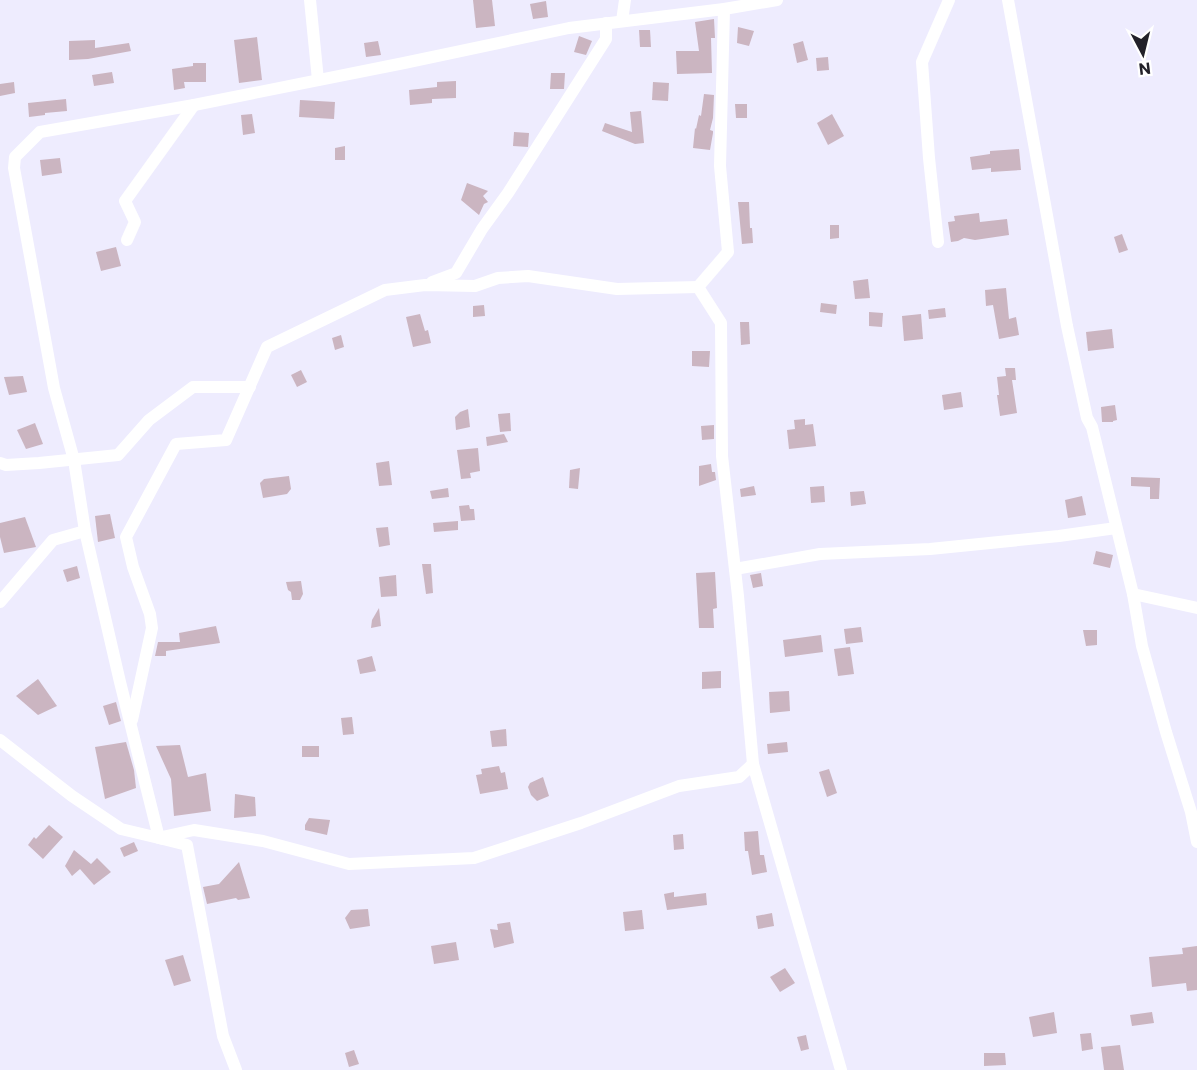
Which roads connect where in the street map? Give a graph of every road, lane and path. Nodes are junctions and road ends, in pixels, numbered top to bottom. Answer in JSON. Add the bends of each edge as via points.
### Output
{"nodes":[{"id":1,"x":310,"y":0,"type":"edge"},
{"id":2,"x":625,"y":0,"type":"edge"},
{"id":3,"x":777,"y":0,"type":"edge"},
{"id":4,"x":949,"y":0,"type":"edge"},
{"id":5,"x":1008,"y":0,"type":"edge"},
{"id":6,"x":724,"y":9,"type":"junction"},
{"id":7,"x":622,"y":21,"type":"junction"},
{"id":8,"x":606,"y":23,"type":"junction"},
{"id":9,"x":318,"y":80,"type":"junction"},
{"id":10,"x":194,"y":105,"type":"junction"},
{"id":11,"x":127,"y":240,"type":"dead end"},
{"id":12,"x":938,"y":242,"type":"dead end"},
{"id":13,"x":425,"y":285,"type":"junction"},
{"id":14,"x":698,"y":287,"type":"junction"},
{"id":15,"x":250,"y":387,"type":"junction"},
{"id":16,"x":74,"y":460,"type":"junction"},
{"id":17,"x":0,"y":463,"type":"edge"},
{"id":18,"x":1116,"y":528,"type":"junction"},
{"id":19,"x":86,"y":531,"type":"junction"},
{"id":20,"x":735,"y":569,"type":"junction"},
{"id":21,"x":1133,"y":594,"type":"junction"},
{"id":22,"x":0,"y":602,"type":"edge"},
{"id":23,"x":1197,"y":608,"type":"edge"},
{"id":24,"x":131,"y":724,"type":"junction"},
{"id":25,"x":0,"y":740,"type":"edge"},
{"id":26,"x":6,"y":751,"type":"edge"},
{"id":27,"x":753,"y":764,"type":"junction"},
{"id":28,"x":159,"y":838,"type":"junction"},
{"id":29,"x":1197,"y":842,"type":"edge"},
{"id":30,"x":187,"y":845,"type":"junction"},
{"id":31,"x":236,"y":1070,"type":"edge"},
{"id":32,"x":841,"y":1070,"type":"edge"}],
"edges":[{"from":1,"to":9,"type":"street"},
{"from":2,"to":7,"type":"street"},
{"from":3,"to":6,"type":"street"},
{"from":4,"to":12,"type":"street","via":[[922,62]]},
{"from":5,"to":18,"type":"street","via":[[1067,326]]},
{"from":6,"to":7,"type":"street"},
{"from":6,"to":14,"type":"street","via":[[720,166],[728,252]]},
{"from":7,"to":8,"type":"street"},
{"from":8,"to":9,"type":"street","via":[[568,27]]},
{"from":8,"to":13,"type":"street","via":[[606,39],[456,273]]},
{"from":9,"to":10,"type":"street"},
{"from":10,"to":11,"type":"street","via":[[125,201],[135,222]]},
{"from":10,"to":16,"type":"street","via":[[40,132],[15,157],[54,388]]},
{"from":13,"to":14,"type":"street","via":[[474,286],[498,278],[528,276],[617,289]]},
{"from":13,"to":15,"type":"street","via":[[385,290],[267,347]]},
{"from":14,"to":20,"type":"street","via":[[721,323],[722,456]]},
{"from":15,"to":16,"type":"street","via":[[193,387],[149,420],[118,455]]},
{"from":15,"to":24,"type":"street","via":[[226,440],[176,444],[126,537],[152,628]]},
{"from":16,"to":17,"type":"street"},
{"from":16,"to":19,"type":"street"},
{"from":18,"to":20,"type":"street","via":[[930,549],[820,554]]},
{"from":18,"to":21,"type":"street"},
{"from":19,"to":22,"type":"street","via":[[53,540]]},
{"from":19,"to":24,"type":"street"},
{"from":20,"to":27,"type":"street"},
{"from":21,"to":23,"type":"street"},
{"from":21,"to":29,"type":"street","via":[[1142,646]]},
{"from":24,"to":28,"type":"street"},
{"from":25,"to":26,"type":"street"},
{"from":26,"to":30,"type":"street","via":[[121,829]]},
{"from":27,"to":28,"type":"street","via":[[739,777],[679,786],[474,858],[349,864],[263,841],[194,830]]},
{"from":27,"to":32,"type":"street"},
{"from":28,"to":30,"type":"street"},
{"from":30,"to":31,"type":"street","via":[[223,1036]]}]}
